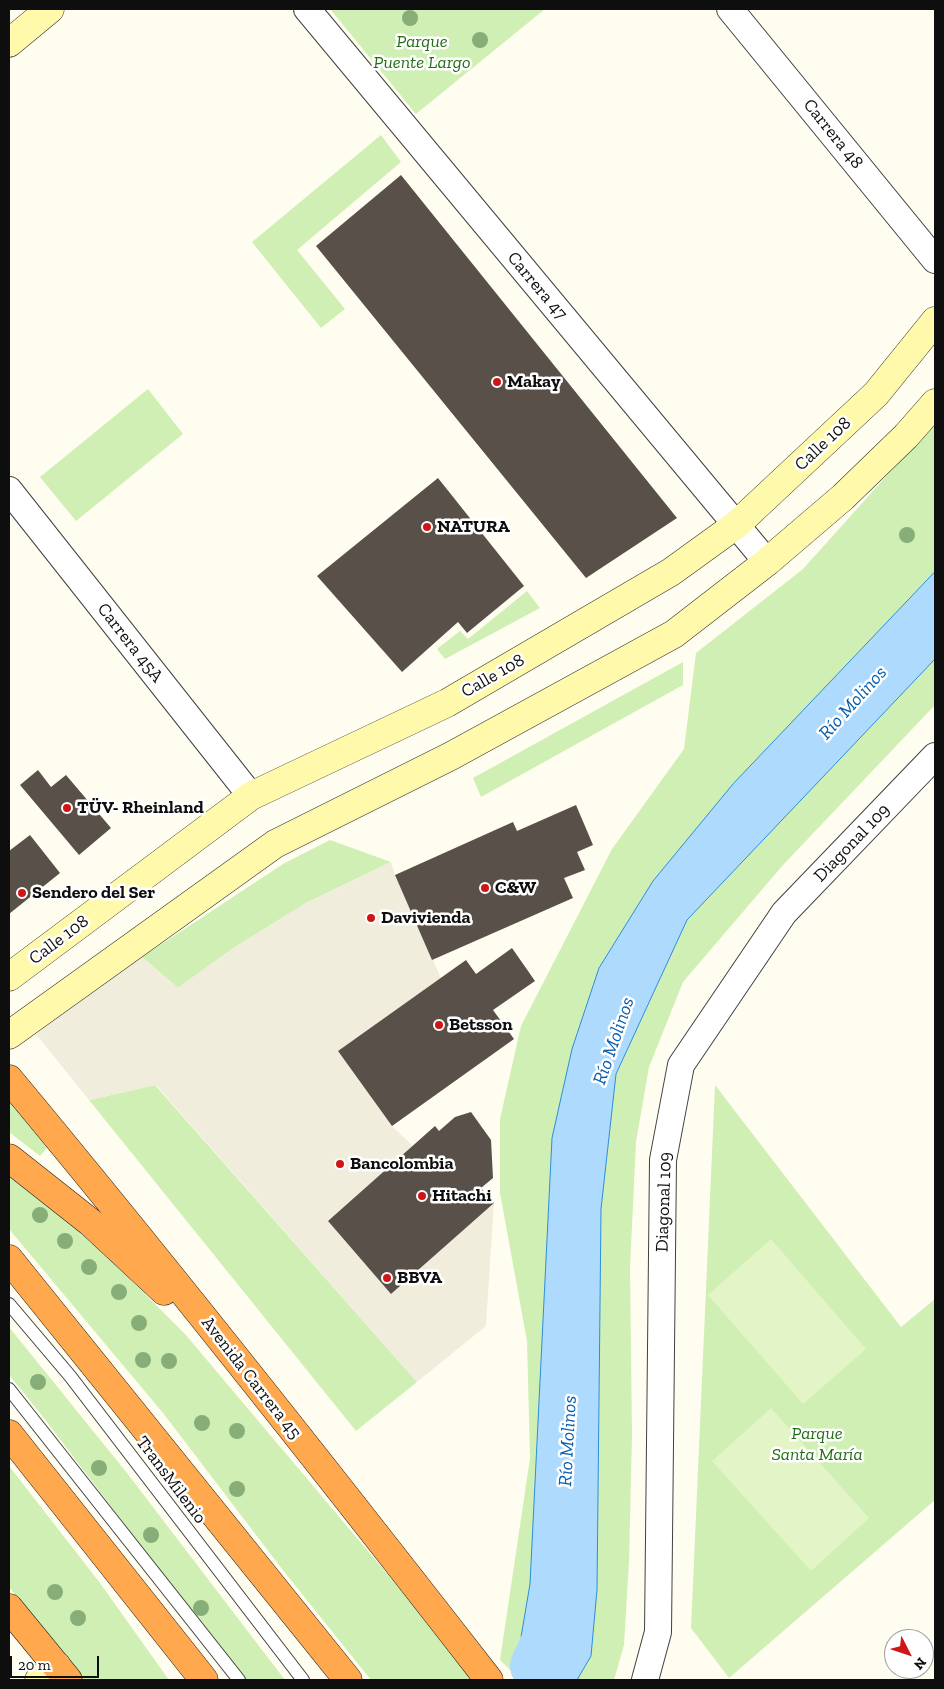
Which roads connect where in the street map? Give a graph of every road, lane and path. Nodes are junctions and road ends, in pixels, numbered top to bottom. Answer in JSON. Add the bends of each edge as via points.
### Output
{"nodes":[{"id":1,"x":50,"y":9,"type":"edge"},
{"id":2,"x":307,"y":9,"type":"edge"},
{"id":3,"x":730,"y":9,"type":"edge"},
{"id":4,"x":9,"y":43,"type":"edge"},
{"id":5,"x":935,"y":260,"type":"edge"},
{"id":6,"x":935,"y":321,"type":"edge"},
{"id":7,"x":935,"y":403,"type":"edge"},
{"id":8,"x":9,"y":490,"type":"edge"},
{"id":9,"x":736,"y":525,"type":"junction"},
{"id":10,"x":767,"y":562,"type":"junction"},
{"id":11,"x":935,"y":756,"type":"edge"},
{"id":12,"x":251,"y":796,"type":"junction"},
{"id":13,"x":9,"y":977,"type":"edge"},
{"id":14,"x":9,"y":1035,"type":"edge"},
{"id":15,"x":9,"y":1079,"type":"edge"},
{"id":16,"x":9,"y":1158,"type":"edge"},
{"id":17,"x":9,"y":1259,"type":"edge"},
{"id":18,"x":9,"y":1304,"type":"edge"},
{"id":19,"x":231,"y":1353,"type":"junction"},
{"id":20,"x":9,"y":1389,"type":"edge"},
{"id":21,"x":9,"y":1434,"type":"edge"},
{"id":22,"x":9,"y":1608,"type":"edge"},
{"id":23,"x":54,"y":1676,"type":"edge"},
{"id":24,"x":204,"y":1680,"type":"edge"},
{"id":25,"x":239,"y":1680,"type":"edge"},
{"id":26,"x":303,"y":1680,"type":"edge"},
{"id":27,"x":348,"y":1680,"type":"edge"},
{"id":28,"x":489,"y":1680,"type":"edge"},
{"id":29,"x":645,"y":1680,"type":"edge"}],
"edges":[{"from":1,"to":4,"type":"street"},
{"from":2,"to":9,"type":"street","name":"Carrera 47"},
{"from":3,"to":5,"type":"street","name":"Carrera 48"},
{"from":6,"to":9,"type":"street","name":"Calle 108","via":[[876,394]]},
{"from":7,"to":10,"type":"street","via":[[843,497]]},
{"from":8,"to":12,"type":"street","name":"Carrera 45A"},
{"from":9,"to":10,"type":"street","name":"Carrera 47"},
{"from":9,"to":12,"type":"street","name":"Calle 108","via":[[670,572],[447,703]]},
{"from":10,"to":14,"type":"street","via":[[674,634],[451,756],[275,844]]},
{"from":11,"to":29,"type":"street","name":"Diagonal 109","via":[[784,913],[681,1065],[663,1160],[658,1632]]},
{"from":12,"to":13,"type":"street","name":"Calle 108"},
{"from":15,"to":19,"type":"highway","name":"Avenida Carrera 45"},
{"from":16,"to":19,"type":"highway","via":[[90,1222]]},
{"from":17,"to":27,"type":"highway"},
{"from":18,"to":26,"type":"lane","name":"TransMilenio","via":[[70,1376]]},
{"from":19,"to":28,"type":"highway","name":"Avenida Carrera 45"},
{"from":20,"to":25,"type":"lane"},
{"from":21,"to":24,"type":"highway"},
{"from":22,"to":23,"type":"highway"}]}
